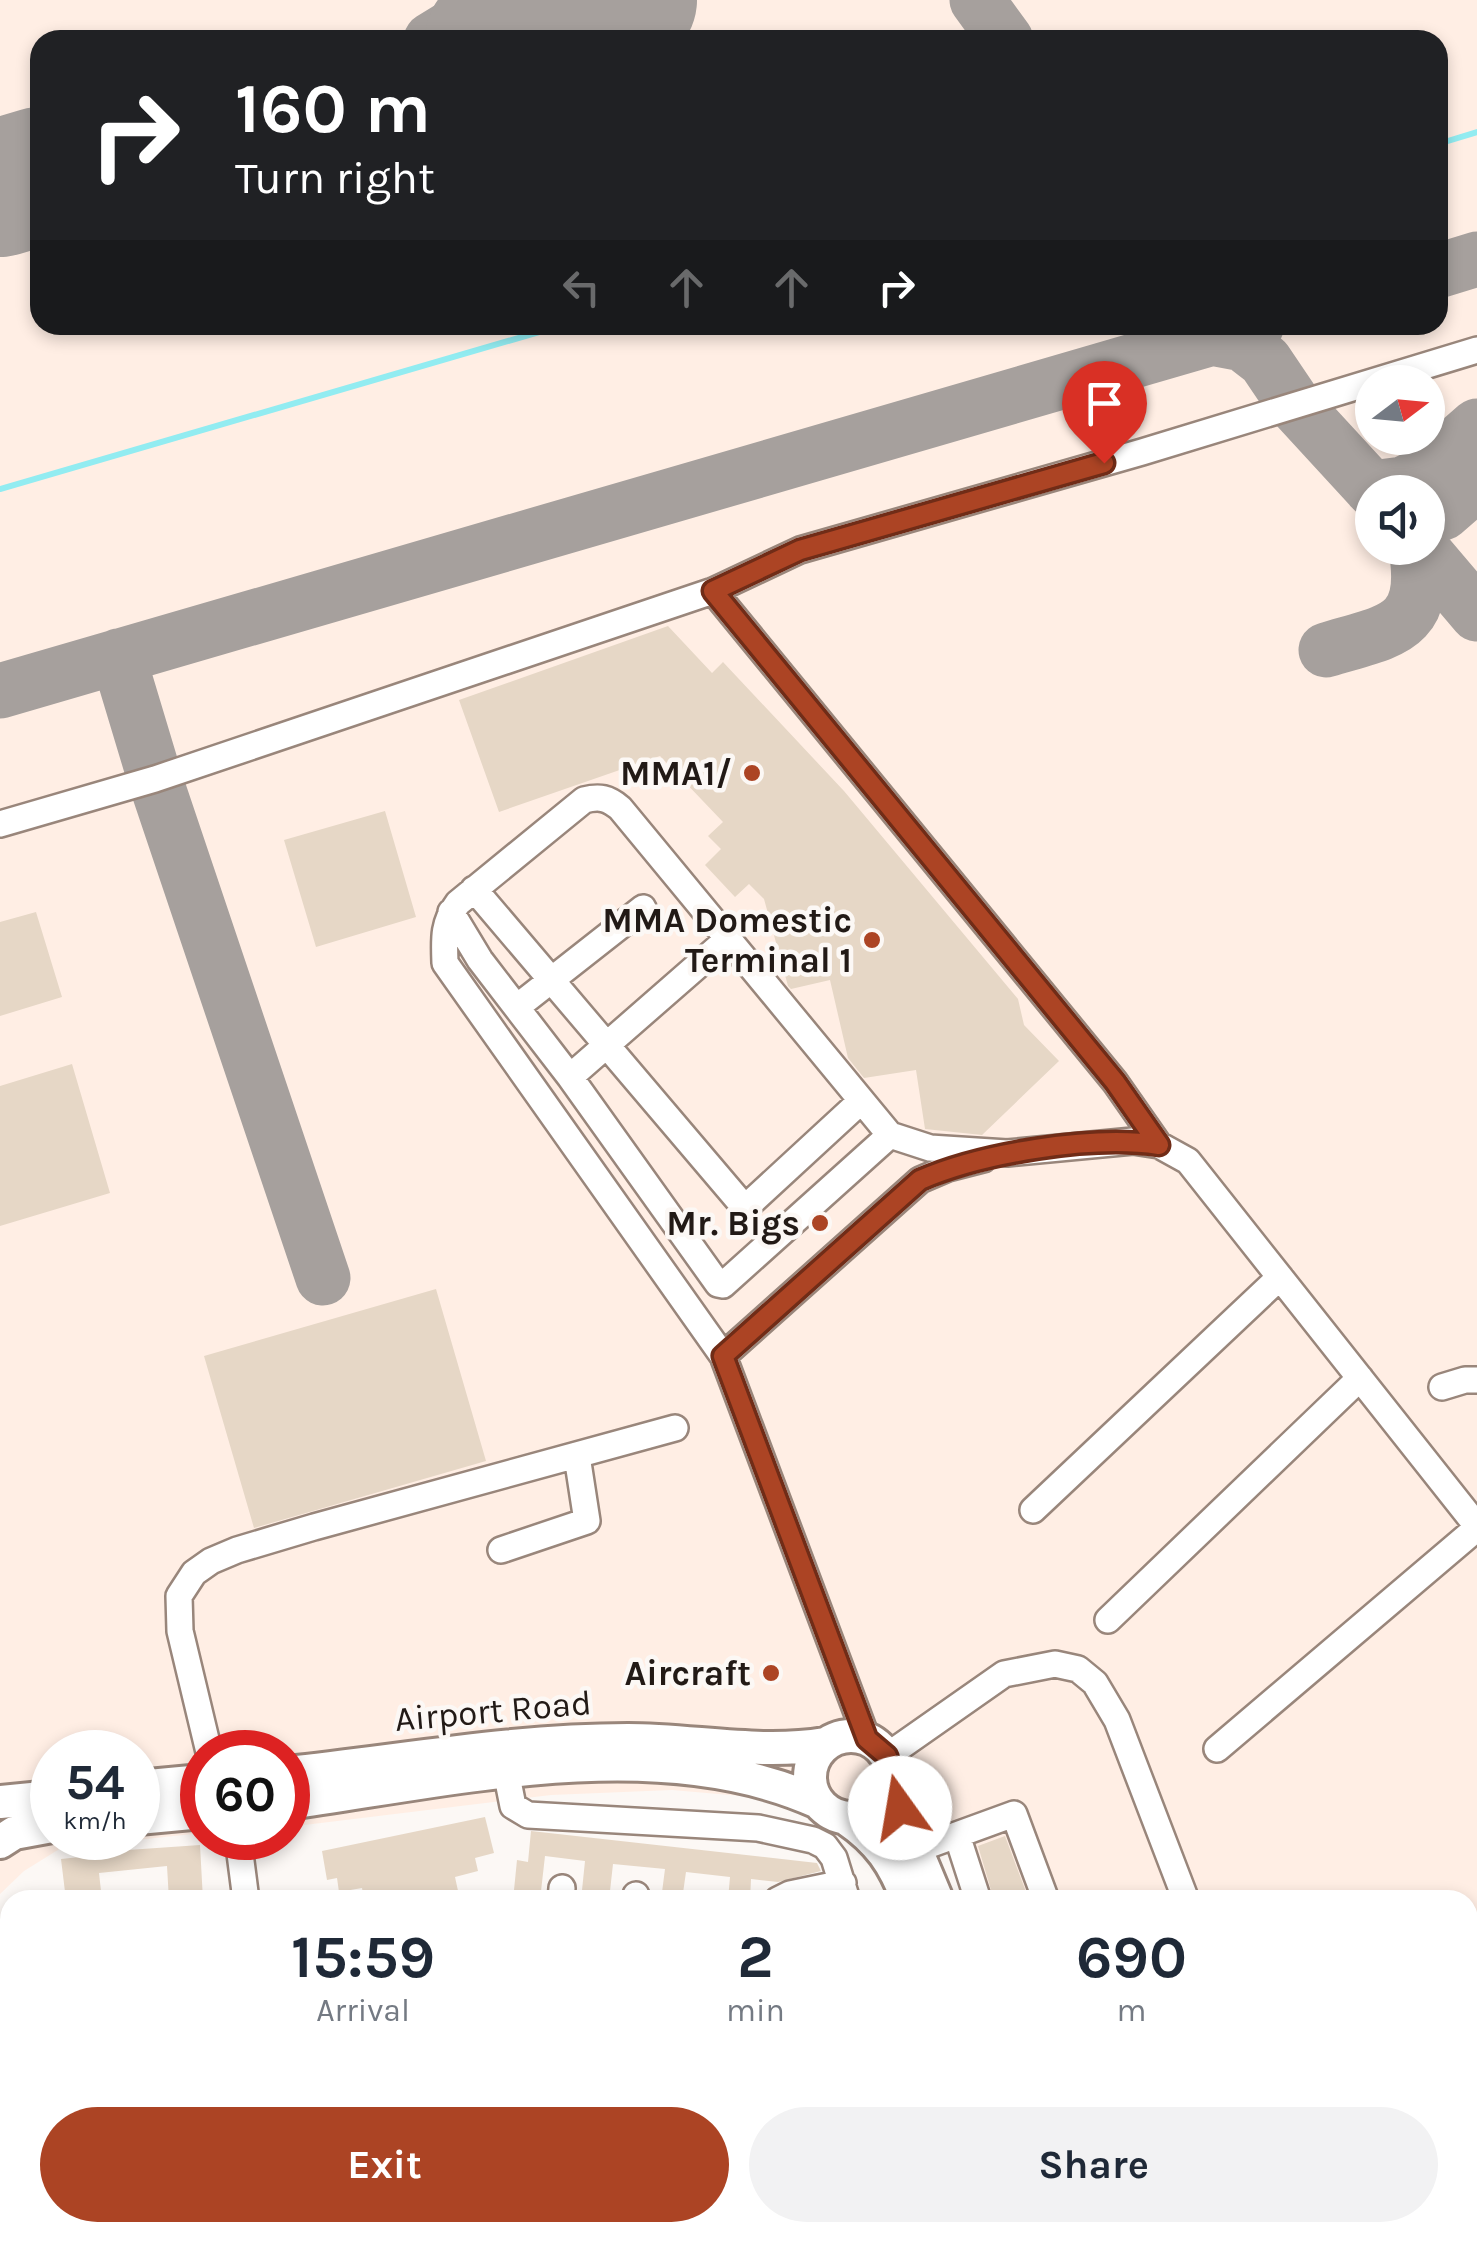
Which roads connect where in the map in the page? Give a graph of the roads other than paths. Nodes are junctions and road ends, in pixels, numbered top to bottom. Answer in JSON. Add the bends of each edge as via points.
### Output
{"nodes":[{"id":1,"x":1477,"y":350,"type":"edge"},
{"id":2,"x":713,"y":591,"type":"junction"},
{"id":3,"x":0,"y":824,"type":"edge"},
{"id":4,"x":474,"y":889,"type":"junction"},
{"id":5,"x":643,"y":908,"type":"dead end"},
{"id":6,"x":452,"y":912,"type":"junction"},
{"id":7,"x":728,"y":939,"type":"junction"},
{"id":8,"x":552,"y":980,"type":"junction"},
{"id":9,"x":516,"y":1007,"type":"junction"},
{"id":10,"x":607,"y":1044,"type":"junction"},
{"id":11,"x":570,"y":1077,"type":"junction"},
{"id":12,"x":861,"y":1101,"type":"junction"},
{"id":13,"x":890,"y":1135,"type":"junction"},
{"id":14,"x":1159,"y":1145,"type":"junction"},
{"id":15,"x":1007,"y":1153,"type":"junction"},
{"id":16,"x":1280,"y":1276,"type":"junction"},
{"id":17,"x":723,"y":1356,"type":"junction"},
{"id":18,"x":1360,"y":1378,"type":"junction"},
{"id":19,"x":1477,"y":1380,"type":"edge"},
{"id":20,"x":1442,"y":1387,"type":"dead end"},
{"id":21,"x":674,"y":1428,"type":"dead end"},
{"id":22,"x":576,"y":1456,"type":"junction"},
{"id":23,"x":1033,"y":1510,"type":"dead end"},
{"id":24,"x":1476,"y":1517,"type":"edge"},
{"id":25,"x":501,"y":1550,"type":"dead end"},
{"id":26,"x":1108,"y":1620,"type":"dead end"},
{"id":27,"x":204,"y":1730,"type":"edge"},
{"id":28,"x":826,"y":1744,"type":"junction"},
{"id":29,"x":1217,"y":1749,"type":"dead end"},
{"id":30,"x":882,"y":1757,"type":"junction"},
{"id":31,"x":310,"y":1769,"type":"edge"},
{"id":32,"x":506,"y":1771,"type":"junction"},
{"id":33,"x":30,"y":1799,"type":"edge"},
{"id":34,"x":310,"y":1800,"type":"edge"},
{"id":35,"x":0,"y":1802,"type":"edge"},
{"id":36,"x":818,"y":1802,"type":"junction"},
{"id":37,"x":848,"y":1818,"type":"junction"},
{"id":38,"x":30,"y":1830,"type":"edge"},
{"id":39,"x":957,"y":1835,"type":"junction"},
{"id":40,"x":0,"y":1842,"type":"edge"},
{"id":41,"x":918,"y":1849,"type":"junction"},
{"id":42,"x":241,"y":1860,"type":"edge"},
{"id":43,"x":245,"y":1890,"type":"edge"},
{"id":44,"x":845,"y":1890,"type":"edge"},
{"id":45,"x":904,"y":1890,"type":"edge"},
{"id":46,"x":933,"y":1890,"type":"edge"},
{"id":47,"x":975,"y":1890,"type":"edge"},
{"id":48,"x":1042,"y":1890,"type":"edge"},
{"id":49,"x":1182,"y":1890,"type":"edge"}],
"edges":[{"from":1,"to":2,"type":"street","via":[[800,550]]},
{"from":2,"to":3,"type":"street"},
{"from":2,"to":14,"type":"street","via":[[1115,1082]]},
{"from":4,"to":6,"type":"street"},
{"from":4,"to":7,"type":"street","via":[[569,809],[598,797],[620,808]]},
{"from":4,"to":8,"type":"street"},
{"from":5,"to":8,"type":"street"},
{"from":6,"to":9,"type":"street"},
{"from":6,"to":17,"type":"street","via":[[443,934],[445,962]]},
{"from":7,"to":10,"type":"street"},
{"from":7,"to":12,"type":"street"},
{"from":8,"to":9,"type":"street"},
{"from":8,"to":10,"type":"street"},
{"from":9,"to":11,"type":"street"},
{"from":10,"to":11,"type":"street"},
{"from":10,"to":12,"type":"street","via":[[745,1208]]},
{"from":11,"to":13,"type":"street","via":[[723,1286]]},
{"from":12,"to":13,"type":"street"},
{"from":13,"to":15,"type":"street","via":[[930,1148]]},
{"from":14,"to":15,"type":"street","via":[[1134,1141]]},
{"from":14,"to":16,"type":"street","via":[[1188,1161]]},
{"from":15,"to":17,"type":"street","via":[[920,1180]]},
{"from":16,"to":18,"type":"street"},
{"from":16,"to":23,"type":"street"},
{"from":17,"to":30,"type":"street"},
{"from":18,"to":24,"type":"street"},
{"from":18,"to":26,"type":"street"},
{"from":19,"to":20,"type":"street"},
{"from":21,"to":22,"type":"street"},
{"from":22,"to":25,"type":"street","via":[[588,1521]]},
{"from":22,"to":27,"type":"street","via":[[210,1561],[179,1596],[180,1631]]},
{"from":24,"to":29,"type":"street"},
{"from":28,"to":30,"type":"main road","via":[[838,1737]]},
{"from":28,"to":31,"type":"main road","name":"Airport Road","via":[[795,1749],[541,1742]]},
{"from":28,"to":36,"type":"main road","via":[[810,1767]]},
{"from":30,"to":37,"type":"main road","via":[[887,1798],[867,1816]]},
{"from":30,"to":41,"type":"main road"},
{"from":30,"to":49,"type":"street","via":[[1004,1674],[1055,1664],[1078,1669],[1117,1720]]},
{"from":32,"to":34,"type":"main road","name":"Airport Road"},
{"from":32,"to":36,"type":"main road","name":"Airport Road","via":[[637,1764],[755,1778]]},
{"from":32,"to":44,"type":"street","via":[[513,1806],[528,1815],[797,1836],[825,1846]]},
{"from":33,"to":35,"type":"main road"},
{"from":36,"to":37,"type":"main road"},
{"from":37,"to":45,"type":"main road","via":[[885,1850]]},
{"from":38,"to":40,"type":"main road"},
{"from":39,"to":41,"type":"street"},
{"from":39,"to":47,"type":"street"},
{"from":39,"to":48,"type":"street","via":[[1014,1814]]},
{"from":41,"to":46,"type":"main road"},
{"from":42,"to":43,"type":"street"}]}
